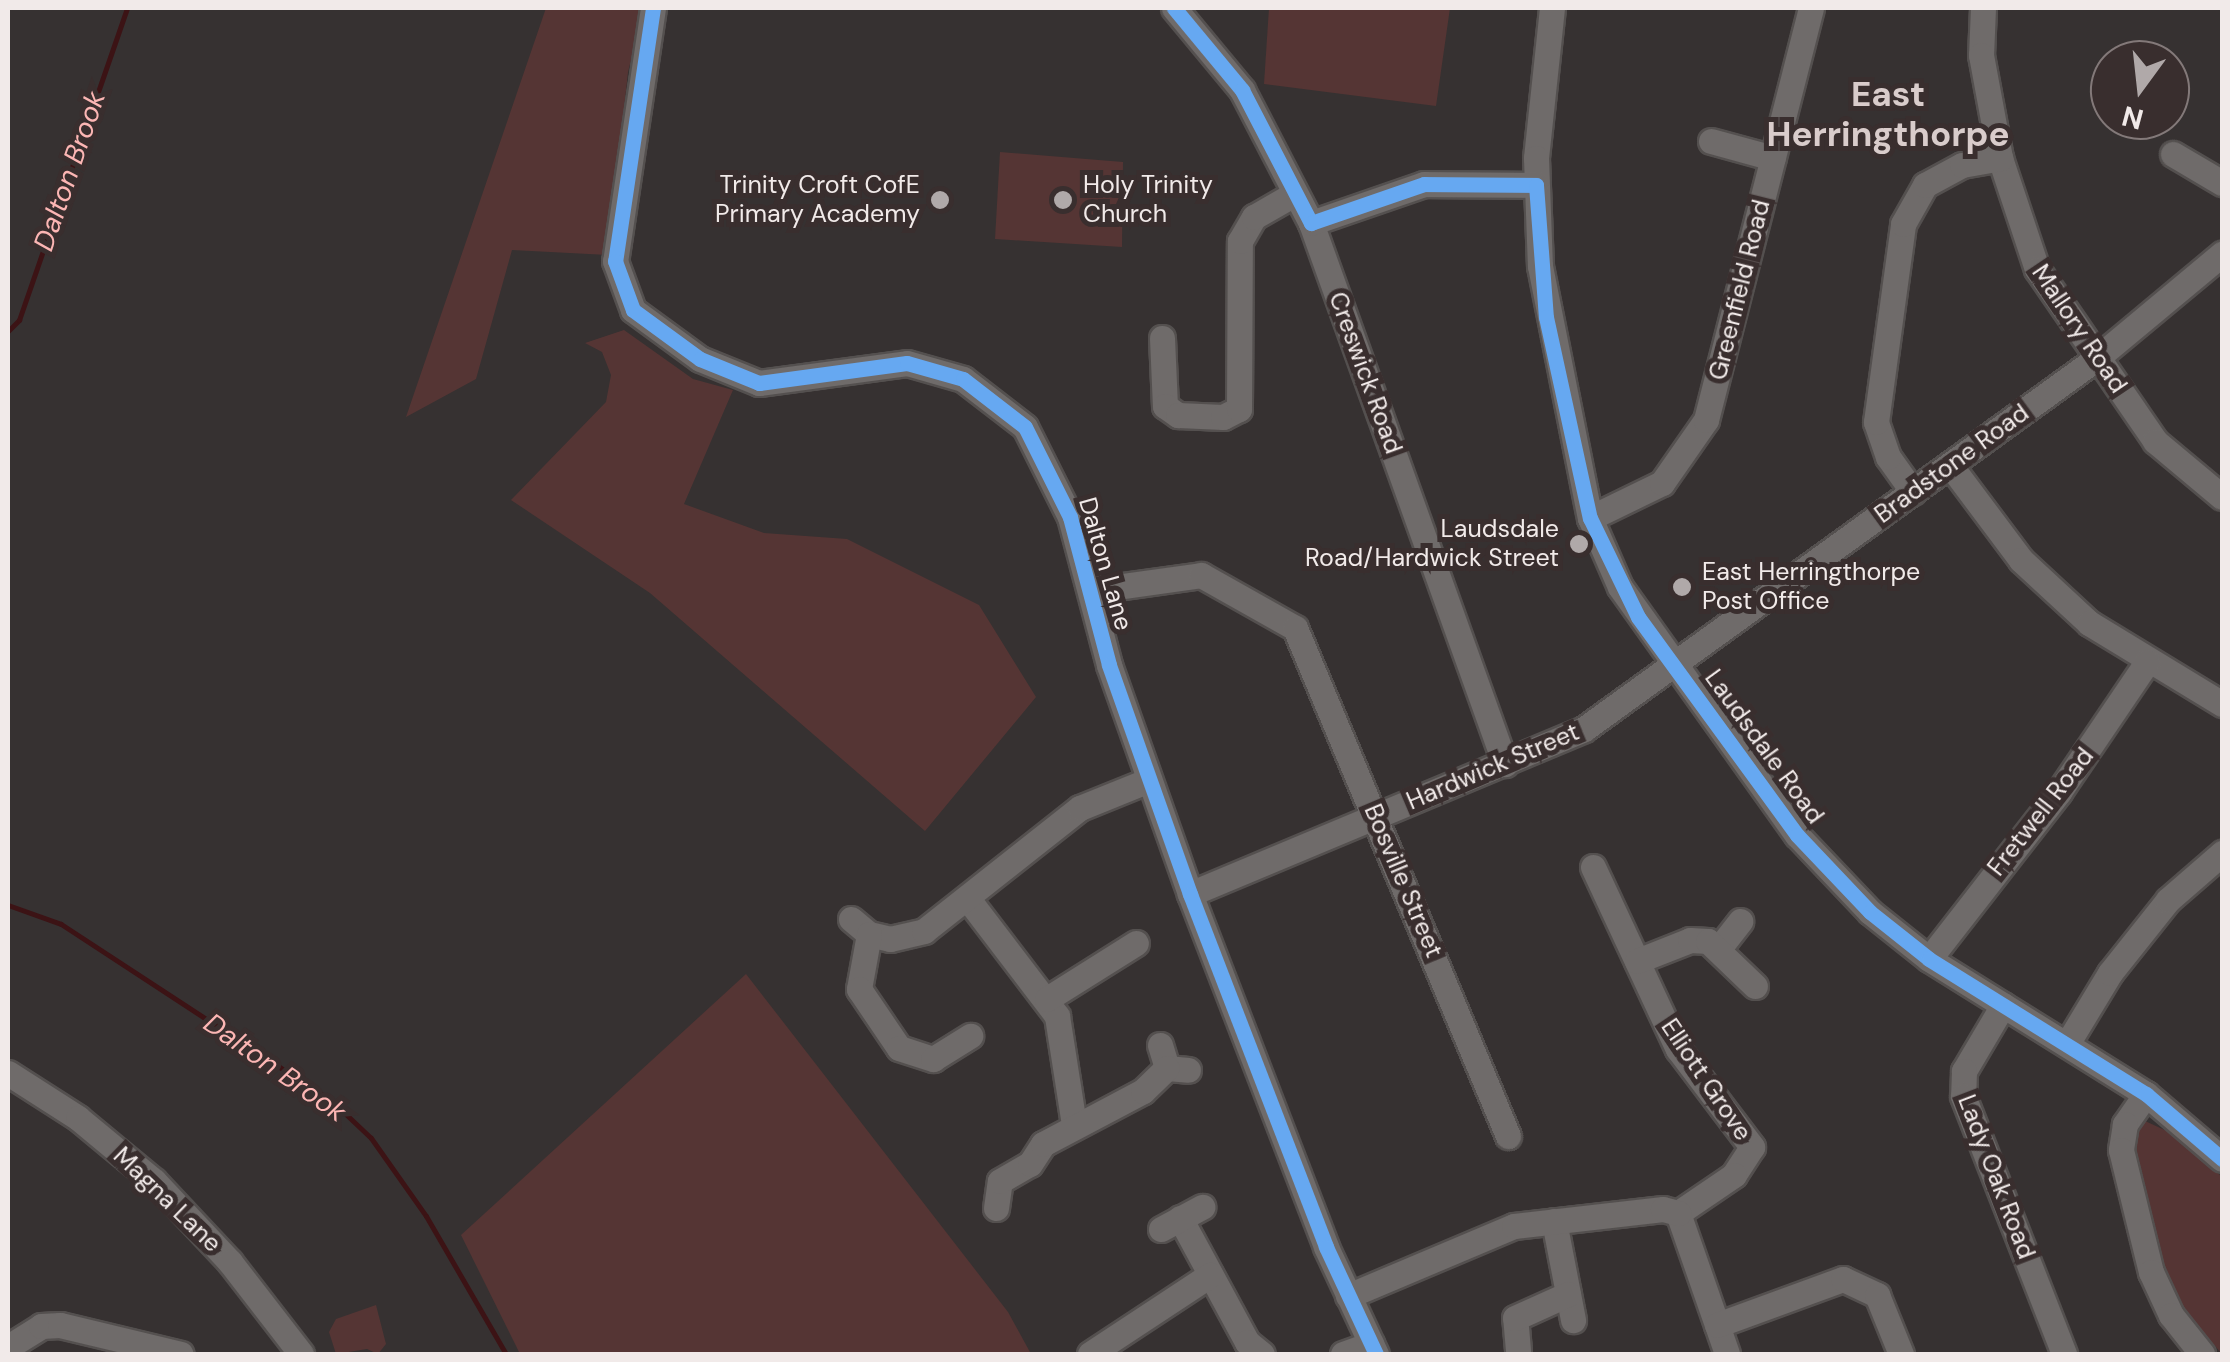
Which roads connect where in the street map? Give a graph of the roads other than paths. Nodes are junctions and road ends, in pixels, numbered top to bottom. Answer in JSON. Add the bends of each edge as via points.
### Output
{"nodes":[{"id":1,"x":653,"y":8,"type":"edge"},
{"id":2,"x":1174,"y":8,"type":"edge"},
{"id":3,"x":1552,"y":8,"type":"edge"},
{"id":4,"x":1811,"y":8,"type":"edge"},
{"id":5,"x":1983,"y":8,"type":"edge"},
{"id":6,"x":1711,"y":142,"type":"dead end"},
{"id":7,"x":2173,"y":154,"type":"dead end"},
{"id":8,"x":1774,"y":158,"type":"junction"},
{"id":9,"x":2000,"y":158,"type":"junction"},
{"id":10,"x":2222,"y":183,"type":"edge"},
{"id":11,"x":1536,"y":185,"type":"junction"},
{"id":12,"x":1294,"y":194,"type":"junction"},
{"id":13,"x":1312,"y":223,"type":"junction"},
{"id":14,"x":2222,"y":254,"type":"edge"},
{"id":15,"x":1162,"y":338,"type":"dead end"},
{"id":16,"x":2097,"y":358,"type":"junction"},
{"id":17,"x":1950,"y":465,"type":"junction"},
{"id":18,"x":1914,"y":492,"type":"junction"},
{"id":19,"x":2222,"y":497,"type":"edge"},
{"id":20,"x":1590,"y":518,"type":"junction"},
{"id":21,"x":1127,"y":592,"type":"dead end"},
{"id":22,"x":2147,"y":662,"type":"junction"},
{"id":23,"x":1674,"y":666,"type":"junction"},
{"id":24,"x":2222,"y":704,"type":"edge"},
{"id":25,"x":1506,"y":764,"type":"junction"},
{"id":26,"x":1149,"y":780,"type":"junction"},
{"id":27,"x":1378,"y":816,"type":"junction"},
{"id":28,"x":2222,"y":853,"type":"edge"},
{"id":29,"x":1593,"y":866,"type":"dead end"},
{"id":30,"x":1190,"y":894,"type":"junction"},
{"id":31,"x":968,"y":899,"type":"junction"},
{"id":32,"x":1740,"y":921,"type":"dead end"},
{"id":33,"x":1136,"y":943,"type":"dead end"},
{"id":34,"x":1720,"y":948,"type":"junction"},
{"id":35,"x":1930,"y":959,"type":"junction"},
{"id":36,"x":1636,"y":962,"type":"junction"},
{"id":37,"x":1755,"y":986,"type":"dead end"},
{"id":38,"x":1047,"y":999,"type":"junction"},
{"id":39,"x":2003,"y":1004,"type":"junction"},
{"id":40,"x":970,"y":1036,"type":"dead end"},
{"id":41,"x":2067,"y":1044,"type":"junction"},
{"id":42,"x":1172,"y":1061,"type":"dead end"},
{"id":43,"x":8,"y":1073,"type":"edge"},
{"id":44,"x":2146,"y":1094,"type":"junction"},
{"id":45,"x":1074,"y":1125,"type":"junction"},
{"id":46,"x":1508,"y":1136,"type":"dead end"},
{"id":47,"x":2222,"y":1159,"type":"edge"},
{"id":48,"x":996,"y":1208,"type":"dead end"},
{"id":49,"x":1678,"y":1213,"type":"junction"},
{"id":50,"x":1181,"y":1218,"type":"dead end"},
{"id":51,"x":1554,"y":1221,"type":"junction"},
{"id":52,"x":1210,"y":1275,"type":"junction"},
{"id":53,"x":1568,"y":1294,"type":"junction"},
{"id":54,"x":1348,"y":1296,"type":"junction"},
{"id":55,"x":1572,"y":1320,"type":"dead end"},
{"id":56,"x":1717,"y":1325,"type":"junction"},
{"id":57,"x":8,"y":1346,"type":"edge"},
{"id":58,"x":1374,"y":1349,"type":"edge"},
{"id":59,"x":1518,"y":1350,"type":"dead end"},
{"id":60,"x":181,"y":1354,"type":"edge"},
{"id":61,"x":302,"y":1354,"type":"edge"},
{"id":62,"x":1090,"y":1354,"type":"edge"},
{"id":63,"x":1262,"y":1354,"type":"edge"},
{"id":64,"x":1344,"y":1354,"type":"edge"},
{"id":65,"x":1727,"y":1354,"type":"edge"},
{"id":66,"x":1901,"y":1354,"type":"edge"},
{"id":67,"x":2064,"y":1354,"type":"edge"},
{"id":68,"x":2202,"y":1354,"type":"edge"}],
"edges":[{"from":1,"to":26,"type":"street","name":"Dalton Lane","via":[[615,261],[633,310],[700,359],[759,383],[907,362],[963,379],[1025,427],[1070,518]]},
{"from":2,"to":12,"type":"street","name":"Creswick Road","via":[[1242,90]]},
{"from":3,"to":11,"type":"street","name":"Laudsdale Road"},
{"from":4,"to":8,"type":"street","name":"Greenfield Road"},
{"from":5,"to":9,"type":"street","name":"Mallory Road","via":[[1981,55]]},
{"from":6,"to":8,"type":"street"},
{"from":7,"to":10,"type":"street"},
{"from":8,"to":20,"type":"street","name":"Greenfield Road","via":[[1695,444],[1662,483]]},
{"from":9,"to":16,"type":"street","name":"Mallory Road","via":[[2037,269]]},
{"from":9,"to":18,"type":"street","via":[[1962,165],[1924,185],[1903,224],[1876,422],[1888,457]]},
{"from":11,"to":13,"type":"street","via":[[1424,184]]},
{"from":11,"to":20,"type":"street","name":"Laudsdale Road","via":[[1546,317]]},
{"from":12,"to":13,"type":"street","name":"Creswick Road"},
{"from":12,"to":15,"type":"street","via":[[1254,217],[1240,241],[1239,409],[1223,417],[1193,416],[1165,406]]},
{"from":13,"to":25,"type":"street","name":"Creswick Road"},
{"from":14,"to":16,"type":"street","name":"Bradstone Road"},
{"from":16,"to":17,"type":"street","name":"Bradstone Road"},
{"from":16,"to":19,"type":"street","name":"Mallory Road","via":[[2155,440]]},
{"from":17,"to":18,"type":"street","name":"Bradstone Road"},
{"from":17,"to":22,"type":"street","via":[[2022,560],[2089,624]]},
{"from":18,"to":23,"type":"street","name":"Bradstone Road"},
{"from":20,"to":23,"type":"street","name":"Laudsdale Road","via":[[1620,587]]},
{"from":21,"to":27,"type":"street","name":"Bosville Street","via":[[1201,575],[1295,628]]},
{"from":22,"to":24,"type":"street"},
{"from":22,"to":35,"type":"street","name":"Fretwell Road","via":[[2060,792]]},
{"from":23,"to":25,"type":"street","name":"Hardwick Street","via":[[1584,728]]},
{"from":23,"to":35,"type":"street","name":"Laudsdale Road","via":[[1797,835],[1870,912]]},
{"from":25,"to":27,"type":"street","name":"Hardwick Street"},
{"from":26,"to":30,"type":"street","name":"Dalton Lane"},
{"from":26,"to":31,"type":"street","via":[[1080,808]]},
{"from":27,"to":30,"type":"street","name":"Hardwick Street"},
{"from":27,"to":46,"type":"street","name":"Bosville Street"},
{"from":28,"to":41,"type":"street","via":[[2168,900]]},
{"from":29,"to":36,"type":"street","name":"Elliott Grove"},
{"from":30,"to":54,"type":"street","name":"Dalton Lane"},
{"from":31,"to":38,"type":"street"},
{"from":31,"to":40,"type":"street","via":[[907,938],[860,927],[850,997],[922,1072]]},
{"from":32,"to":34,"type":"street"},
{"from":33,"to":38,"type":"street"},
{"from":34,"to":36,"type":"street","via":[[1690,940]]},
{"from":34,"to":37,"type":"street"},
{"from":35,"to":39,"type":"street","name":"Laudsdale Road"},
{"from":36,"to":49,"type":"street","name":"Elliott Grove","via":[[1678,1049],[1752,1147],[1734,1175]]},
{"from":38,"to":45,"type":"street","via":[[1057,1016]]},
{"from":39,"to":41,"type":"street","name":"Laudsdale Road"},
{"from":39,"to":67,"type":"street","name":"Lady Oak Road","via":[[1964,1071],[1963,1096]]},
{"from":41,"to":44,"type":"street","name":"Laudsdale Road"},
{"from":42,"to":45,"type":"street","via":[[1143,1091]]},
{"from":43,"to":61,"type":"street","name":"Magna Lane","via":[[78,1118],[154,1181],[230,1262]]},
{"from":44,"to":47,"type":"street","name":"Laudsdale Road"},
{"from":44,"to":68,"type":"street","via":[[2125,1124],[2121,1150],[2156,1284]]},
{"from":45,"to":48,"type":"street","via":[[1043,1144],[1030,1164],[1005,1175]]},
{"from":49,"to":51,"type":"street","via":[[1662,1209]]},
{"from":49,"to":56,"type":"street"},
{"from":50,"to":52,"type":"street"},
{"from":51,"to":53,"type":"street"},
{"from":51,"to":54,"type":"street","via":[[1514,1226]]},
{"from":52,"to":62,"type":"street"},
{"from":52,"to":63,"type":"street","via":[[1248,1342]]},
{"from":53,"to":55,"type":"street"},
{"from":53,"to":59,"type":"street","via":[[1516,1318]]},
{"from":54,"to":58,"type":"street","name":"Dalton Lane"},
{"from":56,"to":65,"type":"street"},
{"from":56,"to":66,"type":"street","via":[[1843,1279],[1877,1294]]},
{"from":57,"to":60,"type":"street","via":[[41,1326],[60,1325]]},
{"from":58,"to":64,"type":"street"}]}
